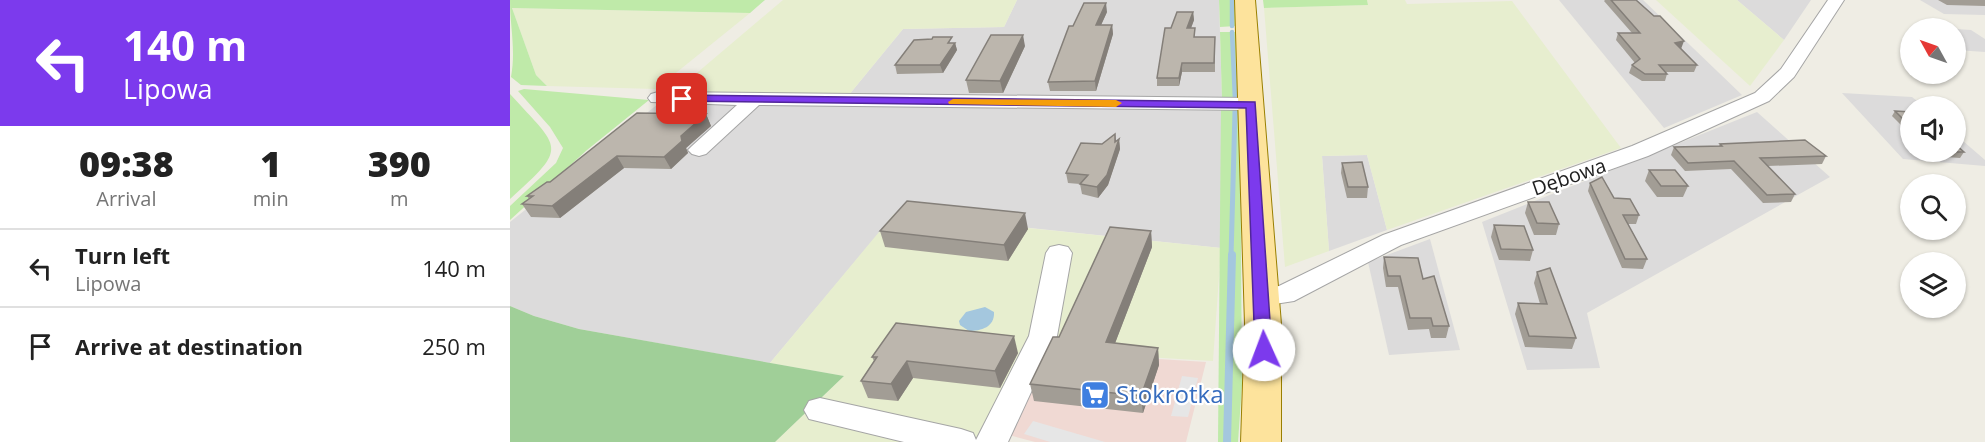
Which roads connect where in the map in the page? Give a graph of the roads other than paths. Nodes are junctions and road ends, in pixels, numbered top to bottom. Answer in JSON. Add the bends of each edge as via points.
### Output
{"nodes":[{"id":1,"x":1245,"y":0,"type":"edge"},
{"id":2,"x":1836,"y":0,"type":"edge"},
{"id":3,"x":658,"y":98,"type":"dead end"},
{"id":4,"x":753,"y":100,"type":"junction"},
{"id":5,"x":1251,"y":104,"type":"junction"},
{"id":6,"x":699,"y":150,"type":"dead end"},
{"id":7,"x":1059,"y":253,"type":"dead end"},
{"id":8,"x":1262,"y":297,"type":"junction"},
{"id":9,"x":820,"y":410,"type":"dead end"},
{"id":10,"x":961,"y":442,"type":"edge"},
{"id":11,"x":992,"y":442,"type":"edge"},
{"id":12,"x":1261,"y":442,"type":"edge"}],
"edges":[{"from":1,"to":5,"type":"main road"},
{"from":2,"to":8,"type":"street","name":"Dębowa","via":[[1788,73],[1762,97],[1640,151],[1373,248],[1284,295]]},
{"from":3,"to":4,"type":"street"},
{"from":4,"to":5,"type":"street"},
{"from":4,"to":6,"type":"street"},
{"from":5,"to":8,"type":"main road"},
{"from":7,"to":11,"type":"street","via":[[1043,336]]},
{"from":8,"to":12,"type":"main road"},
{"from":9,"to":10,"type":"street"}]}
